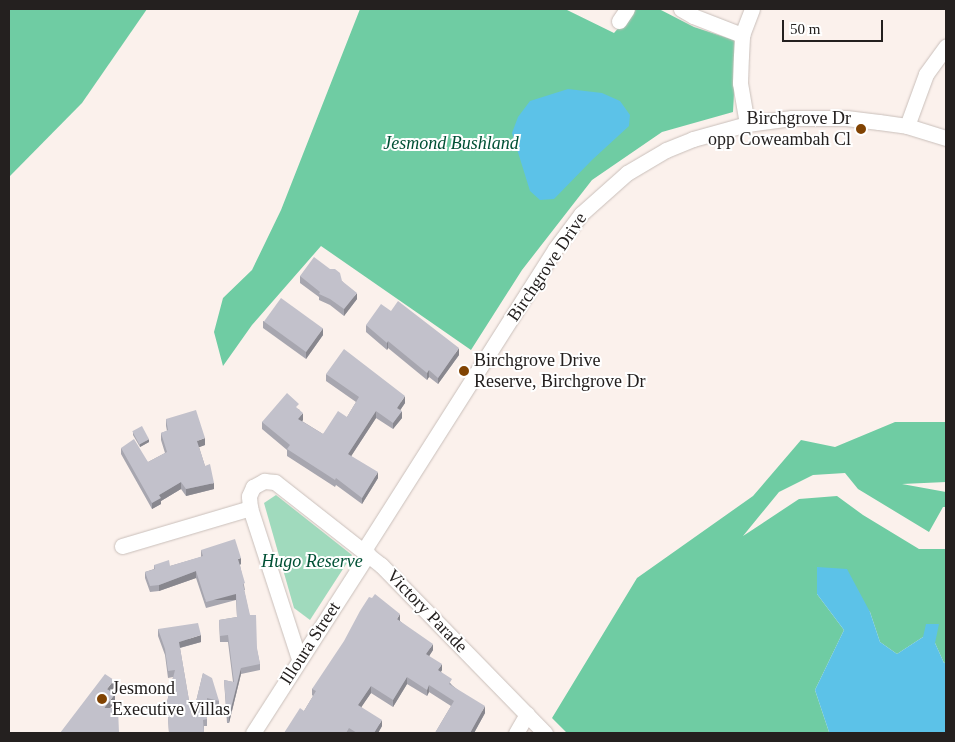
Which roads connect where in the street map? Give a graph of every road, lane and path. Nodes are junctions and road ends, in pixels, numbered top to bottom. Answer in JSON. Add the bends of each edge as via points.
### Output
{"nodes":[{"id":1,"x":681,"y":9,"type":"edge"},
{"id":2,"x":752,"y":9,"type":"edge"},
{"id":3,"x":742,"y":34,"type":"junction"},
{"id":4,"x":946,"y":46,"type":"edge"},
{"id":5,"x":746,"y":124,"type":"junction"},
{"id":6,"x":907,"y":126,"type":"junction"},
{"id":7,"x":946,"y":138,"type":"edge"},
{"id":8,"x":250,"y":508,"type":"junction"},
{"id":9,"x":122,"y":546,"type":"dead end"},
{"id":10,"x":366,"y":552,"type":"junction"},
{"id":11,"x":299,"y":659,"type":"junction"},
{"id":12,"x":527,"y":714,"type":"junction"},
{"id":13,"x":252,"y":733,"type":"edge"},
{"id":14,"x":516,"y":733,"type":"edge"},
{"id":15,"x":545,"y":733,"type":"edge"}],
"edges":[{"from":1,"to":3,"type":"street"},
{"from":2,"to":3,"type":"street"},
{"from":3,"to":5,"type":"street","via":[[740,83]]},
{"from":4,"to":6,"type":"street","via":[[926,74]]},
{"from":5,"to":6,"type":"street","name":"Birchgrove Drive","via":[[792,118],[846,118]]},
{"from":5,"to":10,"type":"street","name":"Birchgrove Drive","via":[[666,150],[627,173],[581,214],[555,249]]},
{"from":6,"to":7,"type":"street","name":"Birchgrove Drive"},
{"from":8,"to":9,"type":"street"},
{"from":8,"to":10,"type":"street","name":"Victory Parade","via":[[249,496],[253,486],[264,480],[275,482]]},
{"from":8,"to":11,"type":"street"},
{"from":10,"to":11,"type":"street","name":"Illoura Street"},
{"from":10,"to":12,"type":"street","name":"Victory Parade"},
{"from":11,"to":13,"type":"street","name":"Illoura Street"},
{"from":12,"to":14,"type":"street"},
{"from":12,"to":15,"type":"street","name":"Victory Parade"}]}
